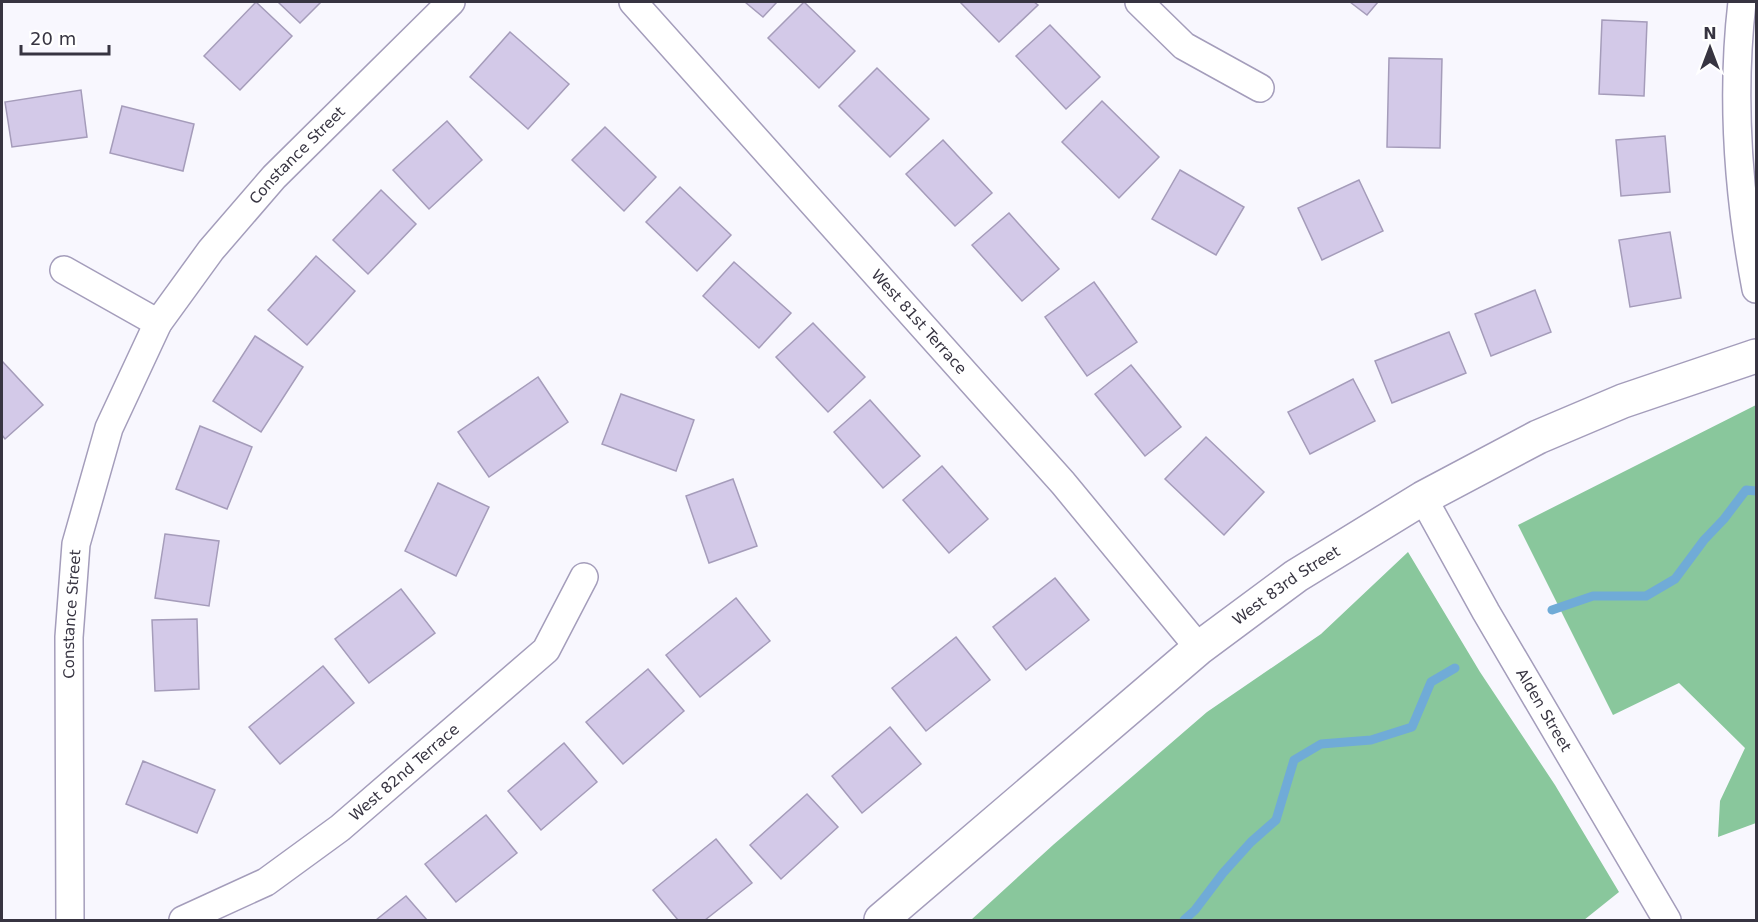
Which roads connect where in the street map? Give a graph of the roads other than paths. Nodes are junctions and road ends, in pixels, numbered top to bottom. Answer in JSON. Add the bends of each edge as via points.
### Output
{"nodes":[{"id":1,"x":451,"y":2,"type":"edge"},
{"id":2,"x":633,"y":2,"type":"edge"},
{"id":3,"x":1139,"y":2,"type":"edge"},
{"id":4,"x":1742,"y":2,"type":"edge"},
{"id":5,"x":1260,"y":88,"type":"dead end"},
{"id":6,"x":64,"y":270,"type":"dead end"},
{"id":7,"x":1756,"y":289,"type":"edge"},
{"id":8,"x":158,"y":323,"type":"junction"},
{"id":9,"x":1756,"y":356,"type":"edge"},
{"id":10,"x":1423,"y":498,"type":"junction"},
{"id":11,"x":584,"y":577,"type":"dead end"},
{"id":12,"x":1199,"y":648,"type":"junction"},
{"id":13,"x":70,"y":921,"type":"edge"},
{"id":14,"x":183,"y":921,"type":"edge"},
{"id":15,"x":881,"y":921,"type":"edge"},
{"id":16,"x":1667,"y":921,"type":"edge"}],
"edges":[{"from":1,"to":8,"type":"street","name":"Constance Street","via":[[274,177],[211,250]]},
{"from":2,"to":12,"type":"street","name":"West 81st Terrace","via":[[1063,483]]},
{"from":3,"to":5,"type":"street","via":[[1184,46]]},
{"from":4,"to":7,"type":"street","via":[[1737,43],[1737,144]]},
{"from":6,"to":8,"type":"street"},
{"from":8,"to":13,"type":"street","name":"Constance Street","via":[[108,428],[76,544],[69,637]]},
{"from":9,"to":10,"type":"street","name":"West 83rd Street","via":[[1623,401],[1538,437]]},
{"from":10,"to":12,"type":"street","name":"West 83rd Street","via":[[1296,576]]},
{"from":10,"to":16,"type":"street","name":"Alden Street"},
{"from":11,"to":14,"type":"street","name":"West 82nd Terrace","via":[[546,650],[340,828],[267,882]]},
{"from":12,"to":15,"type":"street","name":"West 83rd Street"}]}
